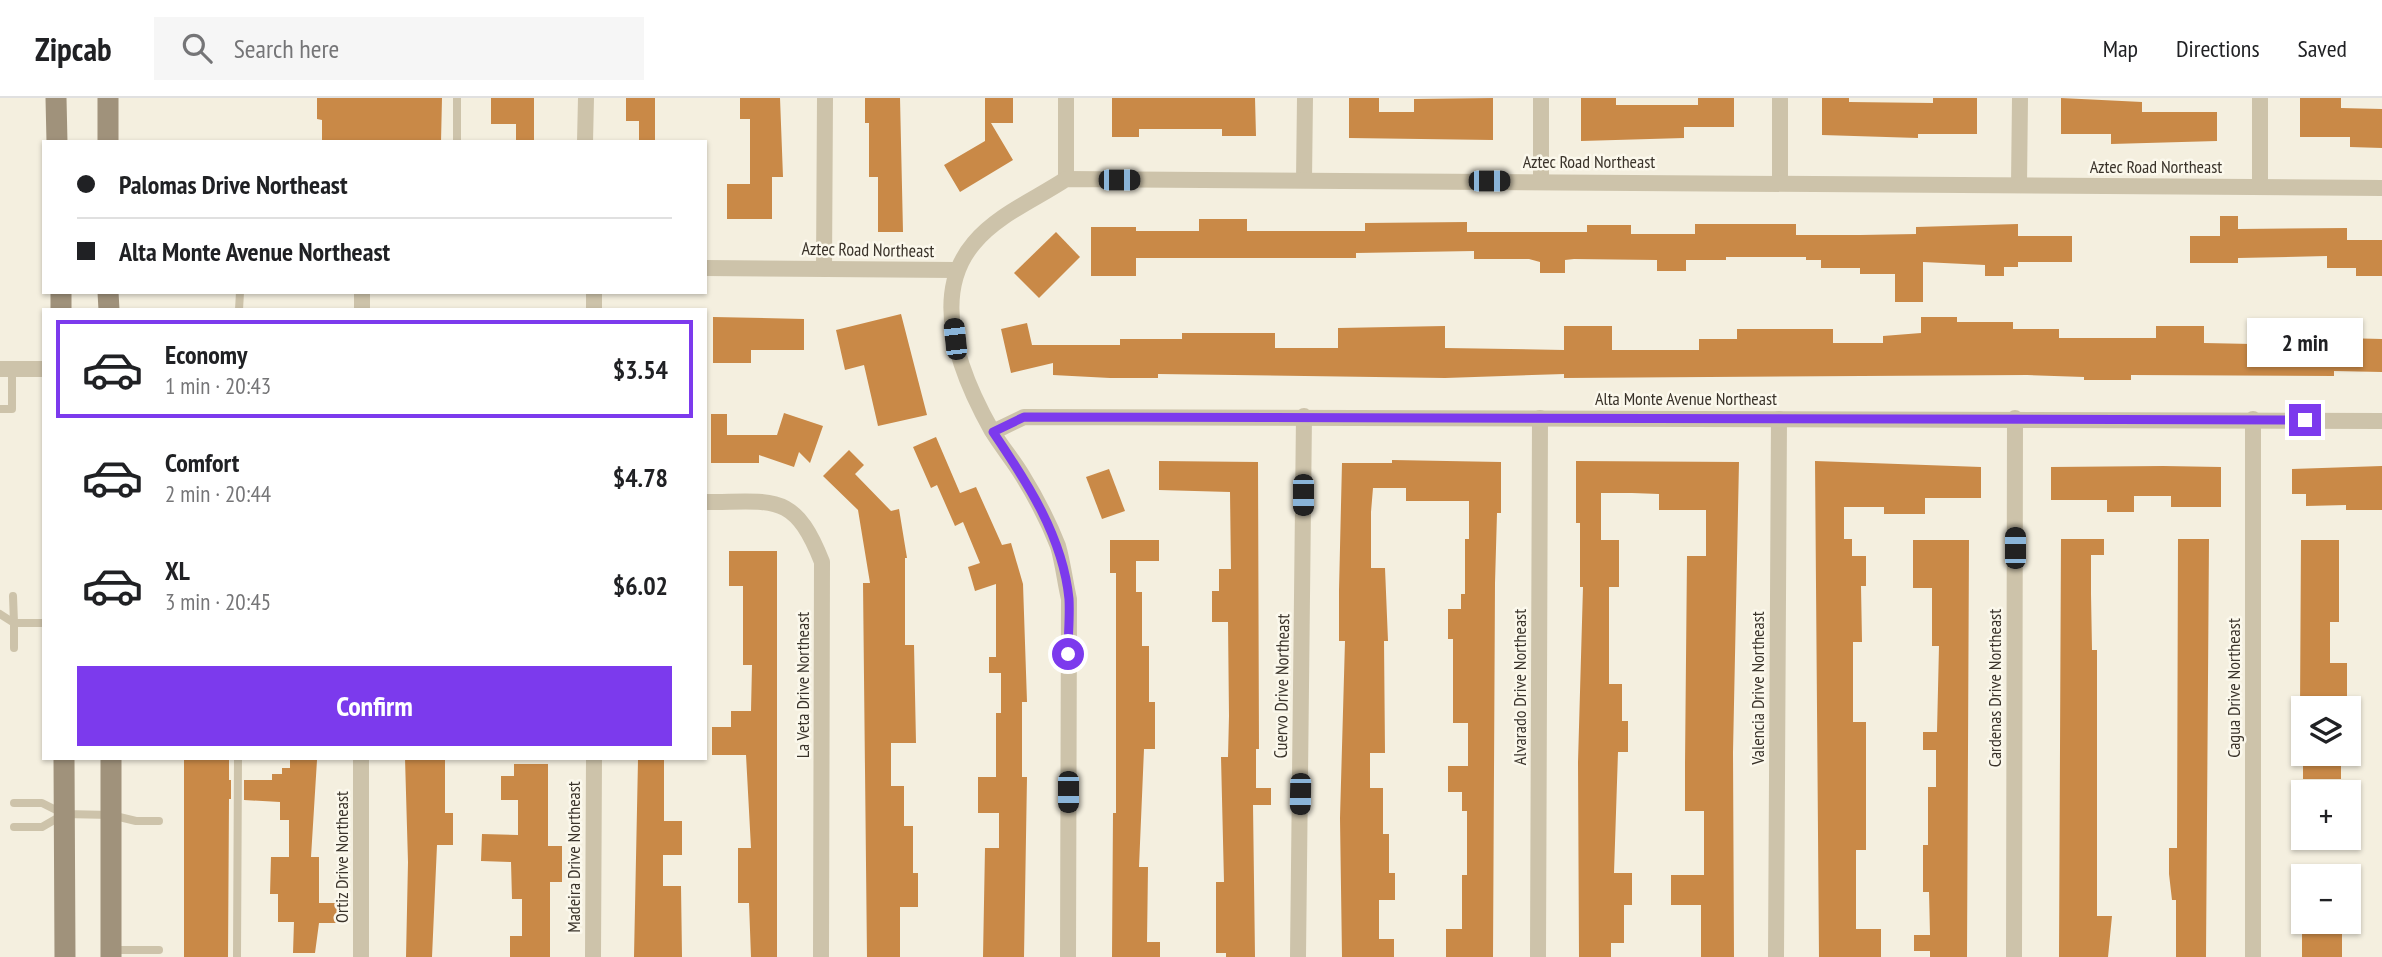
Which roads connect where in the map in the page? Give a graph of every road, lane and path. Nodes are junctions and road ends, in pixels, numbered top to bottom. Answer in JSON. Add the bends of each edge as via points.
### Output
{"nodes":[{"id":1,"x":56,"y":98,"type":"edge"},
{"id":2,"x":108,"y":98,"type":"edge"},
{"id":3,"x":457,"y":98,"type":"edge"},
{"id":4,"x":586,"y":98,"type":"edge"},
{"id":5,"x":825,"y":98,"type":"edge"},
{"id":6,"x":1066,"y":98,"type":"edge"},
{"id":7,"x":1305,"y":98,"type":"edge"},
{"id":8,"x":1541,"y":98,"type":"edge"},
{"id":9,"x":1780,"y":98,"type":"edge"},
{"id":10,"x":2020,"y":98,"type":"edge"},
{"id":11,"x":2260,"y":98,"type":"edge"},
{"id":12,"x":57,"y":140,"type":"edge"},
{"id":13,"x":108,"y":140,"type":"edge"},
{"id":14,"x":457,"y":140,"type":"edge"},
{"id":15,"x":585,"y":140,"type":"edge"},
{"id":16,"x":1066,"y":179,"type":"junction"},
{"id":17,"x":1304,"y":180,"type":"junction"},
{"id":18,"x":1541,"y":181,"type":"junction"},
{"id":19,"x":1780,"y":182,"type":"junction"},
{"id":20,"x":2020,"y":186,"type":"junction"},
{"id":21,"x":2260,"y":186,"type":"junction"},
{"id":22,"x":2382,"y":188,"type":"edge"},
{"id":23,"x":707,"y":268,"type":"edge"},
{"id":24,"x":824,"y":269,"type":"junction"},
{"id":25,"x":955,"y":270,"type":"junction"},
{"id":26,"x":6,"y":369,"type":"edge"},
{"id":27,"x":42,"y":369,"type":"edge"},
{"id":28,"x":0,"y":409,"type":"edge"},
{"id":29,"x":1304,"y":416,"type":"junction"},
{"id":30,"x":1540,"y":418,"type":"junction"},
{"id":31,"x":2015,"y":418,"type":"junction"},
{"id":32,"x":1779,"y":419,"type":"junction"},
{"id":33,"x":2253,"y":419,"type":"junction"},
{"id":34,"x":2382,"y":421,"type":"edge"},
{"id":35,"x":993,"y":432,"type":"junction"},
{"id":36,"x":707,"y":502,"type":"edge"},
{"id":37,"x":13,"y":596,"type":"dead end"},
{"id":38,"x":0,"y":614,"type":"edge"},
{"id":39,"x":14,"y":623,"type":"junction"},
{"id":40,"x":42,"y":623,"type":"edge"},
{"id":41,"x":14,"y":648,"type":"dead end"},
{"id":42,"x":64,"y":760,"type":"edge"},
{"id":43,"x":111,"y":760,"type":"edge"},
{"id":44,"x":238,"y":760,"type":"edge"},
{"id":45,"x":361,"y":760,"type":"edge"},
{"id":46,"x":594,"y":760,"type":"edge"},
{"id":47,"x":14,"y":803,"type":"dead end"},
{"id":48,"x":64,"y":814,"type":"junction"},
{"id":49,"x":111,"y":815,"type":"junction"},
{"id":50,"x":159,"y":821,"type":"dead end"},
{"id":51,"x":14,"y":827,"type":"dead end"},
{"id":52,"x":159,"y":950,"type":"dead end"},
{"id":53,"x":111,"y":953,"type":"edge"},
{"id":54,"x":65,"y":957,"type":"edge"},
{"id":55,"x":237,"y":957,"type":"edge"},
{"id":56,"x":361,"y":957,"type":"edge"},
{"id":57,"x":593,"y":957,"type":"edge"},
{"id":58,"x":821,"y":957,"type":"edge"},
{"id":59,"x":1068,"y":957,"type":"edge"},
{"id":60,"x":1298,"y":957,"type":"edge"},
{"id":61,"x":1538,"y":957,"type":"edge"},
{"id":62,"x":1776,"y":957,"type":"edge"},
{"id":63,"x":2014,"y":957,"type":"edge"},
{"id":64,"x":2253,"y":957,"type":"edge"}],
"edges":[{"from":1,"to":12,"type":"main road"},
{"from":2,"to":13,"type":"main road"},
{"from":3,"to":14,"type":"lane"},
{"from":4,"to":15,"type":"street"},
{"from":5,"to":24,"type":"street"},
{"from":6,"to":16,"type":"street"},
{"from":7,"to":17,"type":"street"},
{"from":8,"to":18,"type":"street"},
{"from":9,"to":19,"type":"street"},
{"from":10,"to":20,"type":"street"},
{"from":11,"to":21,"type":"street"},
{"from":16,"to":17,"type":"street","name":"Aztec Road Northeast"},
{"from":16,"to":25,"type":"street","name":"Aztec Road Northeast","via":[[1004,217],[975,241]]},
{"from":17,"to":18,"type":"street","name":"Aztec Road Northeast"},
{"from":18,"to":19,"type":"street","name":"Aztec Road Northeast"},
{"from":19,"to":20,"type":"street","name":"Aztec Road Northeast"},
{"from":20,"to":21,"type":"street","name":"Aztec Road Northeast"},
{"from":21,"to":22,"type":"street","name":"Aztec Road Northeast"},
{"from":23,"to":24,"type":"street","name":"Aztec Road Northeast"},
{"from":24,"to":25,"type":"street","name":"Aztec Road Northeast"},
{"from":25,"to":35,"type":"street","via":[[951,297],[955,339],[965,379]]},
{"from":26,"to":27,"type":"street"},
{"from":26,"to":28,"type":"lane","via":[[12,409]]},
{"from":29,"to":30,"type":"street","name":"Alta Monte Avenue Northeast"},
{"from":29,"to":35,"type":"street","name":"Alta Monte Avenue Northeast","via":[[1024,417]]},
{"from":29,"to":60,"type":"street","name":"Cuervo Drive Northeast"},
{"from":30,"to":32,"type":"street","name":"Alta Monte Avenue Northeast"},
{"from":30,"to":61,"type":"street","name":"Alvarado Drive Northeast"},
{"from":31,"to":32,"type":"street","name":"Alta Monte Avenue Northeast"},
{"from":31,"to":33,"type":"street","name":"Alta Monte Avenue Northeast"},
{"from":31,"to":63,"type":"street","name":"Cardenas Drive Northeast"},
{"from":32,"to":62,"type":"street","name":"Valencia Drive Northeast"},
{"from":33,"to":34,"type":"street","name":"Alta Monte Avenue Northeast"},
{"from":33,"to":64,"type":"street","name":"Cagua Drive Northeast"},
{"from":35,"to":59,"type":"street","via":[[1022,475],[1058,547],[1069,599]]},
{"from":36,"to":58,"type":"street","name":"La Veta Drive Northeast","via":[[767,502],[791,509],[809,528],[822,562]]},
{"from":37,"to":39,"type":"lane"},
{"from":38,"to":39,"type":"lane"},
{"from":39,"to":40,"type":"lane"},
{"from":39,"to":41,"type":"lane"},
{"from":42,"to":48,"type":"main road"},
{"from":43,"to":49,"type":"main road"},
{"from":44,"to":55,"type":"lane"},
{"from":45,"to":56,"type":"street","name":"Ortiz Drive Northeast"},
{"from":46,"to":57,"type":"street","name":"Madeira Drive Northeast"},
{"from":47,"to":48,"type":"lane","via":[[42,803]]},
{"from":48,"to":49,"type":"lane"},
{"from":48,"to":51,"type":"lane","via":[[42,827]]},
{"from":48,"to":54,"type":"main road"},
{"from":49,"to":50,"type":"lane"},
{"from":49,"to":53,"type":"main road"},
{"from":52,"to":53,"type":"lane"}]}
